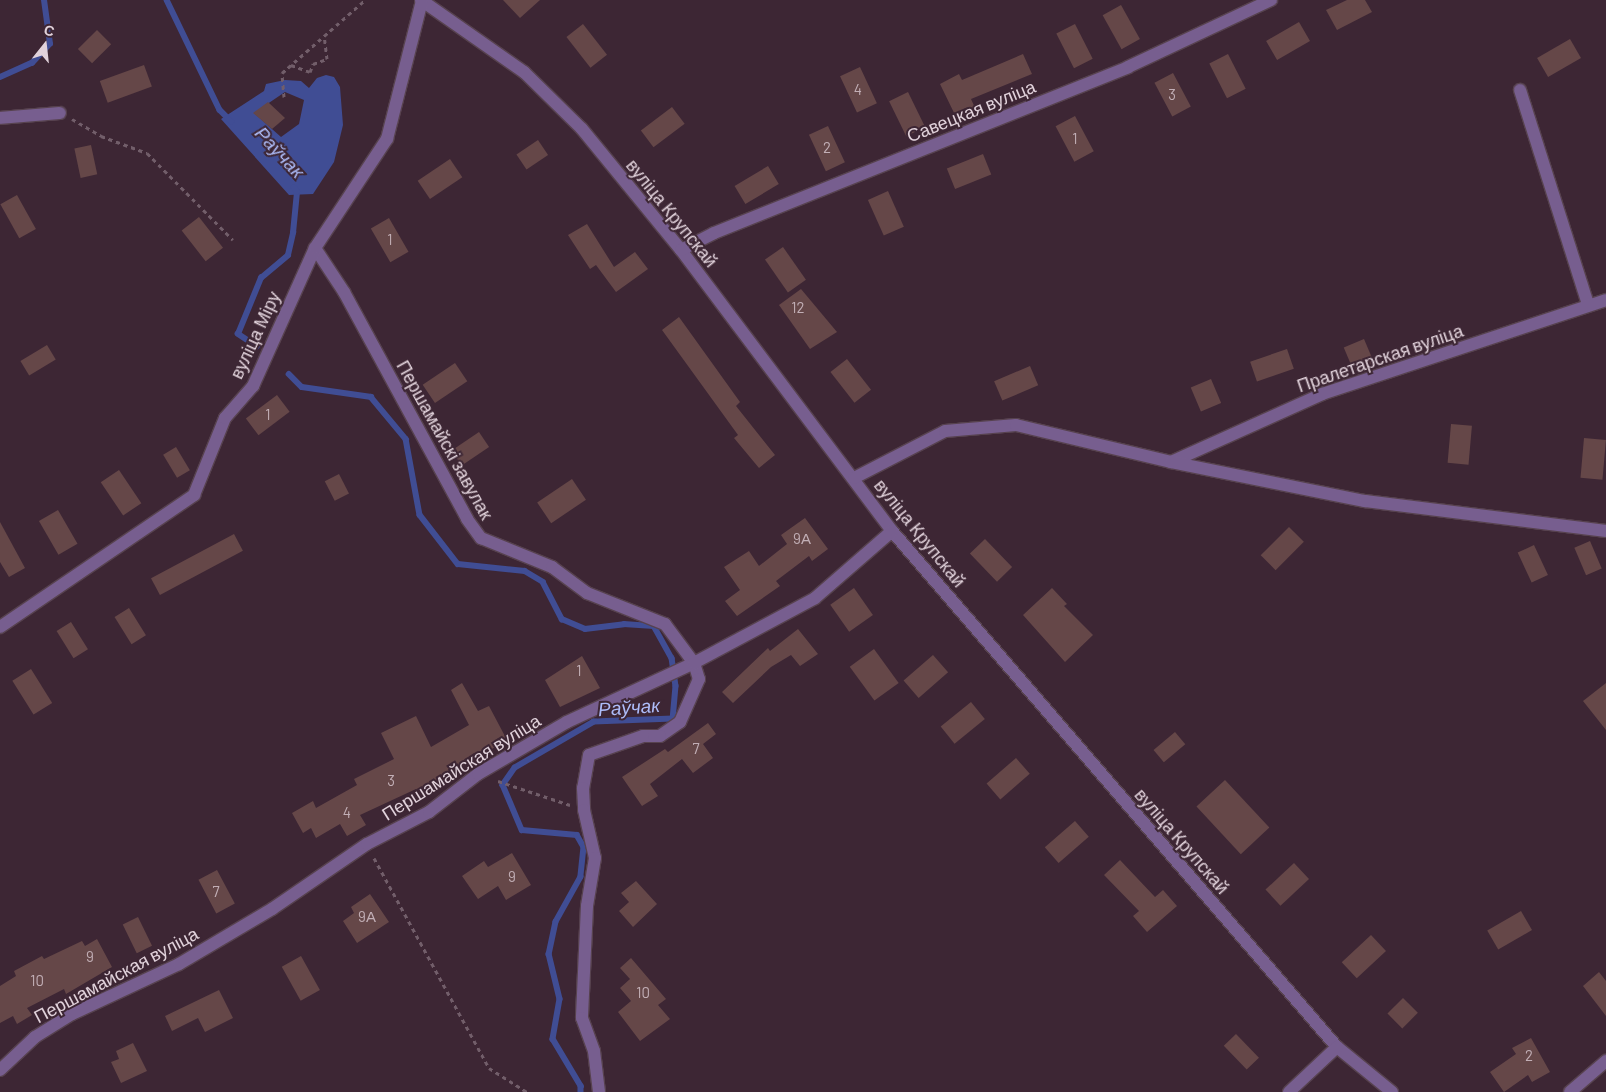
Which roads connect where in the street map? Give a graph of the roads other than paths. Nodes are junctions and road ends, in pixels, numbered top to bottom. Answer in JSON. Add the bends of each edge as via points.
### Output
{"nodes":[{"id":1,"x":1271,"y":0,"type":"edge"},
{"id":2,"x":422,"y":1,"type":"edge"},
{"id":3,"x":1520,"y":90,"type":"dead end"},
{"id":4,"x":60,"y":113,"type":"road end"},
{"id":5,"x":0,"y":118,"type":"edge"},
{"id":6,"x":316,"y":248,"type":"junction"},
{"id":7,"x":681,"y":250,"type":"junction"},
{"id":8,"x":1606,"y":300,"type":"edge"},
{"id":9,"x":1588,"y":305,"type":"junction"},
{"id":10,"x":1171,"y":462,"type":"junction"},
{"id":11,"x":854,"y":478,"type":"junction"},
{"id":12,"x":892,"y":531,"type":"junction"},
{"id":13,"x":1606,"y":531,"type":"edge"},
{"id":14,"x":0,"y":627,"type":"edge"},
{"id":15,"x":688,"y":665,"type":"junction"},
{"id":16,"x":1337,"y":1047,"type":"junction"},
{"id":17,"x":1606,"y":1061,"type":"edge"},
{"id":18,"x":0,"y":1070,"type":"edge"},
{"id":19,"x":599,"y":1092,"type":"edge"},
{"id":20,"x":1288,"y":1092,"type":"edge"},
{"id":21,"x":1392,"y":1092,"type":"edge"},
{"id":22,"x":1570,"y":1092,"type":"edge"}],
"edges":[{"from":1,"to":7,"type":"street","name":"Савецкая вуліца","via":[[1128,67],[714,233]]},
{"from":2,"to":6,"type":"street","name":"вуліца Міру","via":[[387,138]]},
{"from":2,"to":7,"type":"street","name":"вуліца Крупскай","via":[[524,72],[582,129]]},
{"from":3,"to":9,"type":"street"},
{"from":4,"to":5,"type":"street"},
{"from":6,"to":14,"type":"street","name":"вуліца Міру","via":[[253,386],[225,418],[194,495]]},
{"from":6,"to":15,"type":"street","name":"Першамайскі завулак","via":[[348,300],[467,519],[481,538],[552,567],[588,593],[665,624]]},
{"from":7,"to":11,"type":"street","name":"вуліца Крупскай"},
{"from":8,"to":9,"type":"street","name":"Пралетарская вуліца"},
{"from":9,"to":10,"type":"street","name":"Пралетарская вуліца","via":[[1322,394]]},
{"from":10,"to":11,"type":"street","via":[[1016,425],[945,431]]},
{"from":10,"to":13,"type":"street","via":[[1365,501]]},
{"from":11,"to":12,"type":"street","name":"вуліца Крупскай"},
{"from":12,"to":15,"type":"street","name":"Першамайская вуліца","via":[[815,598]]},
{"from":12,"to":16,"type":"street","name":"вуліца Крупскай"},
{"from":15,"to":18,"type":"street","name":"Першамайская вуліца","via":[[637,692],[567,722],[478,774],[429,812],[367,844],[272,909],[188,959],[72,1014],[35,1037]]},
{"from":15,"to":19,"type":"street","via":[[699,679],[680,722],[660,736],[643,736],[589,754],[583,788],[584,810],[595,858],[587,906],[582,1018],[594,1051]]},
{"from":16,"to":20,"type":"street"},
{"from":16,"to":21,"type":"street","name":"вуліца Крупскай"},
{"from":17,"to":22,"type":"street"}]}
